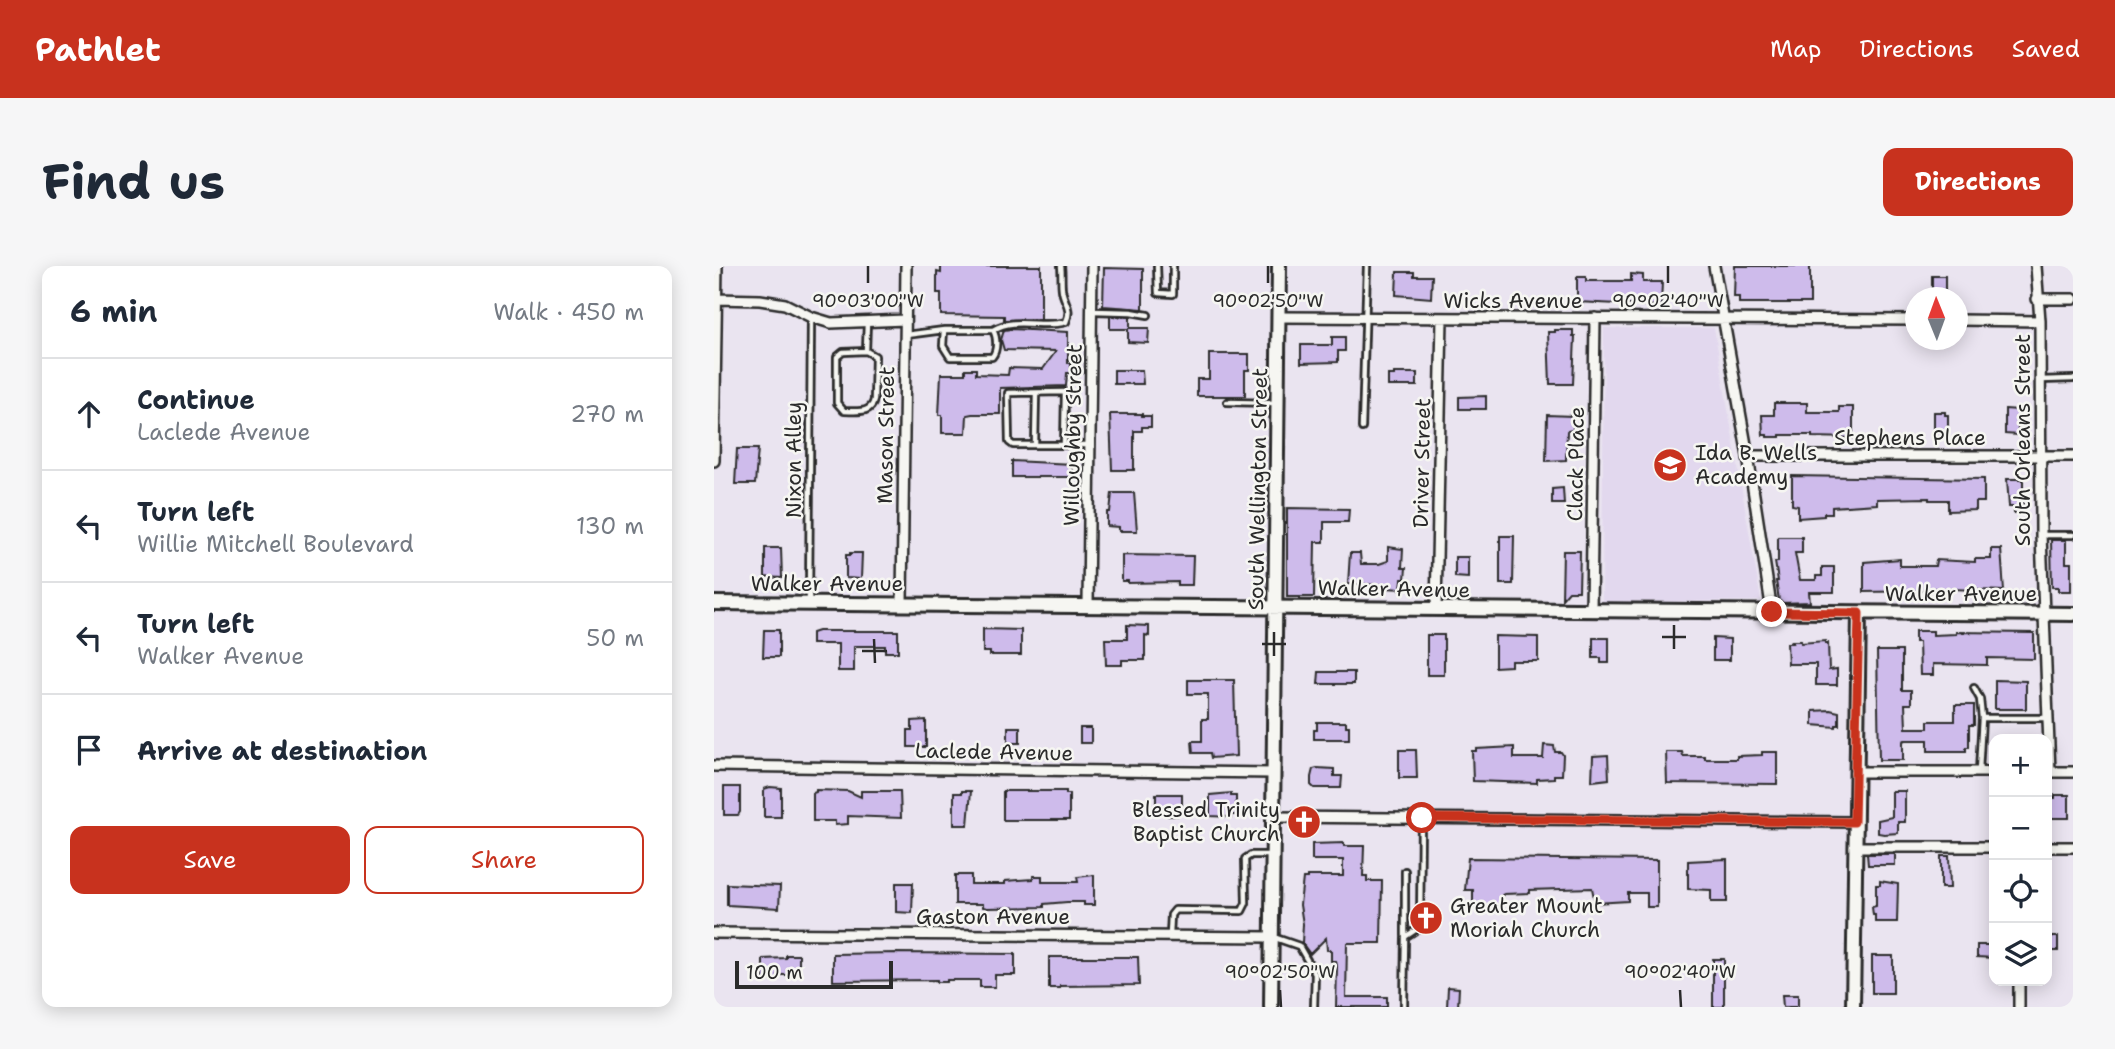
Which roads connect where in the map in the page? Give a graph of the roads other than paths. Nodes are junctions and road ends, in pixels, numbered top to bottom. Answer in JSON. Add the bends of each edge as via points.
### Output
{"nodes":[{"id":1,"x":717,"y":266,"type":"edge"},
{"id":2,"x":906,"y":266,"type":"edge"},
{"id":3,"x":1061,"y":266,"type":"edge"},
{"id":4,"x":1092,"y":266,"type":"edge"},
{"id":5,"x":1157,"y":266,"type":"edge"},
{"id":6,"x":1173,"y":266,"type":"edge"},
{"id":7,"x":1279,"y":266,"type":"edge"},
{"id":8,"x":1367,"y":266,"type":"edge"},
{"id":9,"x":1714,"y":266,"type":"edge"},
{"id":10,"x":2036,"y":266,"type":"edge"},
{"id":11,"x":2037,"y":299,"type":"junction"},
{"id":12,"x":2073,"y":299,"type":"edge"},
{"id":13,"x":715,"y":304,"type":"edge"},
{"id":14,"x":1092,"y":312,"type":"junction"},
{"id":15,"x":1148,"y":315,"type":"dead end"},
{"id":16,"x":811,"y":317,"type":"junction"},
{"id":17,"x":1279,"y":317,"type":"junction"},
{"id":18,"x":1365,"y":318,"type":"junction"},
{"id":19,"x":1442,"y":318,"type":"junction"},
{"id":20,"x":1595,"y":318,"type":"junction"},
{"id":21,"x":1723,"y":318,"type":"junction"},
{"id":22,"x":905,"y":320,"type":"junction"},
{"id":23,"x":1905,"y":320,"type":"edge"},
{"id":24,"x":1968,"y":320,"type":"edge"},
{"id":25,"x":867,"y":321,"type":"junction"},
{"id":26,"x":2040,"y":321,"type":"junction"},
{"id":27,"x":715,"y":327,"type":"edge"},
{"id":28,"x":944,"y":330,"type":"junction"},
{"id":29,"x":993,"y":330,"type":"junction"},
{"id":30,"x":905,"y":335,"type":"junction"},
{"id":31,"x":866,"y":351,"type":"junction"},
{"id":32,"x":2073,"y":379,"type":"edge"},
{"id":33,"x":2040,"y":380,"type":"junction"},
{"id":34,"x":714,"y":388,"type":"edge"},
{"id":35,"x":1036,"y":393,"type":"junction"},
{"id":36,"x":1227,"y":402,"type":"dead end"},
{"id":37,"x":1278,"y":403,"type":"junction"},
{"id":38,"x":1362,"y":428,"type":"dead end"},
{"id":39,"x":1035,"y":445,"type":"junction"},
{"id":40,"x":1064,"y":445,"type":"junction"},
{"id":41,"x":1090,"y":445,"type":"junction"},
{"id":42,"x":1748,"y":456,"type":"junction"},
{"id":43,"x":2040,"y":456,"type":"junction"},
{"id":44,"x":2073,"y":456,"type":"edge"},
{"id":45,"x":714,"y":461,"type":"edge"},
{"id":46,"x":2041,"y":535,"type":"junction"},
{"id":47,"x":2073,"y":535,"type":"edge"},
{"id":48,"x":809,"y":602,"type":"junction"},
{"id":49,"x":714,"y":603,"type":"edge"},
{"id":50,"x":902,"y":603,"type":"junction"},
{"id":51,"x":1088,"y":605,"type":"junction"},
{"id":52,"x":1276,"y":607,"type":"junction"},
{"id":53,"x":1436,"y":609,"type":"junction"},
{"id":54,"x":1591,"y":611,"type":"junction"},
{"id":55,"x":1772,"y":612,"type":"junction"},
{"id":56,"x":1859,"y":613,"type":"junction"},
{"id":57,"x":2043,"y":614,"type":"junction"},
{"id":58,"x":2073,"y":614,"type":"edge"},
{"id":59,"x":1975,"y":688,"type":"dead end"},
{"id":60,"x":1982,"y":718,"type":"junction"},
{"id":61,"x":2048,"y":718,"type":"junction"},
{"id":62,"x":2048,"y":734,"type":"edge"},
{"id":63,"x":714,"y":766,"type":"edge"},
{"id":64,"x":1855,"y":772,"type":"junction"},
{"id":65,"x":1979,"y":772,"type":"junction"},
{"id":66,"x":1989,"y":772,"type":"edge"},
{"id":67,"x":2052,"y":772,"type":"edge"},
{"id":68,"x":2073,"y":772,"type":"edge"},
{"id":69,"x":1275,"y":773,"type":"junction"},
{"id":70,"x":1274,"y":817,"type":"junction"},
{"id":71,"x":1422,"y":818,"type":"junction"},
{"id":72,"x":1854,"y":822,"type":"junction"},
{"id":73,"x":1854,"y":847,"type":"junction"},
{"id":74,"x":1989,"y":847,"type":"edge"},
{"id":75,"x":2052,"y":847,"type":"edge"},
{"id":76,"x":2073,"y":847,"type":"edge"},
{"id":77,"x":1273,"y":855,"type":"junction"},
{"id":78,"x":1405,"y":871,"type":"dead end"},
{"id":79,"x":714,"y":933,"type":"edge"},
{"id":80,"x":1170,"y":936,"type":"junction"},
{"id":81,"x":1272,"y":937,"type":"junction"},
{"id":82,"x":1405,"y":937,"type":"junction"},
{"id":83,"x":2019,"y":986,"type":"edge"},
{"id":84,"x":1271,"y":1007,"type":"edge"},
{"id":85,"x":1314,"y":1007,"type":"edge"},
{"id":86,"x":1404,"y":1007,"type":"edge"},
{"id":87,"x":1853,"y":1007,"type":"edge"},
{"id":88,"x":2019,"y":1007,"type":"edge"}],
"edges":[{"from":1,"to":13,"type":"street"},
{"from":2,"to":22,"type":"street","name":"Mason Street"},
{"from":3,"to":29,"type":"lane","via":[[1062,291],[1068,300],[1066,321],[1011,322]]},
{"from":4,"to":14,"type":"street","name":"Willoughby Street"},
{"from":5,"to":6,"type":"lane","via":[[1158,293],[1173,294]]},
{"from":7,"to":17,"type":"street","name":"South Wellington Street"},
{"from":8,"to":18,"type":"lane"},
{"from":9,"to":21,"type":"street"},
{"from":10,"to":11,"type":"street","name":"South Orleans Street"},
{"from":11,"to":12,"type":"street"},
{"from":11,"to":26,"type":"street","name":"South Orleans Street"},
{"from":13,"to":16,"type":"street","via":[[760,300],[785,304]]},
{"from":13,"to":27,"type":"street"},
{"from":14,"to":15,"type":"lane"},
{"from":14,"to":41,"type":"street","name":"Willoughby Street"},
{"from":16,"to":25,"type":"street","via":[[831,323]]},
{"from":16,"to":48,"type":"lane","name":"Nixon Alley"},
{"from":17,"to":18,"type":"street","name":"Wicks Avenue"},
{"from":17,"to":37,"type":"street","name":"South Wellington Street"},
{"from":18,"to":19,"type":"street","name":"Wicks Avenue"},
{"from":18,"to":38,"type":"lane"},
{"from":19,"to":20,"type":"street","name":"Wicks Avenue"},
{"from":19,"to":53,"type":"street","name":"Driver Street"},
{"from":20,"to":21,"type":"street","name":"Wicks Avenue"},
{"from":20,"to":54,"type":"street","name":"Clack Place"},
{"from":21,"to":23,"type":"street","name":"Wicks Avenue"},
{"from":21,"to":42,"type":"street"},
{"from":22,"to":25,"type":"street"},
{"from":22,"to":30,"type":"street","name":"Mason Street"},
{"from":24,"to":26,"type":"street"},
{"from":25,"to":31,"type":"lane"},
{"from":26,"to":33,"type":"street","name":"South Orleans Street"},
{"from":27,"to":34,"type":"street"},
{"from":28,"to":29,"type":"lane"},
{"from":28,"to":29,"type":"lane","via":[[943,346],[950,357],[992,357],[996,354]]},
{"from":28,"to":30,"type":"lane"},
{"from":30,"to":50,"type":"street","name":"Mason Street"},
{"from":31,"to":31,"type":"lane","via":[[875,356],[873,406],[868,411],[844,411],[837,403],[837,357],[843,352]]},
{"from":32,"to":33,"type":"lane"},
{"from":33,"to":43,"type":"street","name":"South Orleans Street"},
{"from":34,"to":45,"type":"street"},
{"from":35,"to":39,"type":"lane"},
{"from":35,"to":39,"type":"lane","via":[[1008,393],[1007,438],[1013,445]]},
{"from":35,"to":40,"type":"lane","via":[[1065,392]]},
{"from":36,"to":37,"type":"lane"},
{"from":37,"to":52,"type":"street","name":"South Wellington Street"},
{"from":39,"to":40,"type":"lane"},
{"from":40,"to":41,"type":"lane"},
{"from":41,"to":51,"type":"street","name":"Willoughby Street"},
{"from":42,"to":43,"type":"street","name":"Stephens Place"},
{"from":42,"to":55,"type":"street"},
{"from":43,"to":44,"type":"street","name":"Stephens Place"},
{"from":43,"to":46,"type":"street","name":"South Orleans Street"},
{"from":46,"to":47,"type":"lane"},
{"from":46,"to":57,"type":"street","name":"South Orleans Street"},
{"from":48,"to":49,"type":"street","name":"Walker Avenue"},
{"from":48,"to":50,"type":"street","name":"Walker Avenue"},
{"from":50,"to":51,"type":"street","name":"Walker Avenue"},
{"from":51,"to":52,"type":"street","name":"Walker Avenue"},
{"from":52,"to":53,"type":"street","name":"Walker Avenue"},
{"from":52,"to":69,"type":"street","name":"South Wellington Street"},
{"from":53,"to":54,"type":"street","name":"Walker Avenue"},
{"from":54,"to":55,"type":"street","name":"Walker Avenue"},
{"from":55,"to":56,"type":"street","name":"Walker Avenue"},
{"from":56,"to":57,"type":"street","name":"Walker Avenue"},
{"from":56,"to":64,"type":"street"},
{"from":57,"to":58,"type":"street","name":"Walker Avenue"},
{"from":57,"to":61,"type":"street","name":"South Orleans Street"},
{"from":59,"to":60,"type":"lane"},
{"from":60,"to":61,"type":"lane"},
{"from":60,"to":65,"type":"lane"},
{"from":61,"to":62,"type":"street","name":"South Orleans Street"},
{"from":63,"to":69,"type":"street","name":"Laclede Avenue"},
{"from":64,"to":65,"type":"street"},
{"from":64,"to":72,"type":"street"},
{"from":65,"to":66,"type":"street"},
{"from":67,"to":68,"type":"street"},
{"from":69,"to":70,"type":"street","name":"South Wellington Street"},
{"from":70,"to":71,"type":"street"},
{"from":70,"to":77,"type":"street","name":"South Wellington Street"},
{"from":71,"to":72,"type":"street"},
{"from":71,"to":82,"type":"lane","via":[[1420,927]]},
{"from":72,"to":73,"type":"street"},
{"from":73,"to":74,"type":"street"},
{"from":73,"to":87,"type":"street"},
{"from":75,"to":76,"type":"street"},
{"from":77,"to":80,"type":"lane","via":[[1245,859],[1246,903],[1242,911],[1175,910]]},
{"from":77,"to":81,"type":"street","name":"South Wellington Street"},
{"from":78,"to":82,"type":"lane"},
{"from":79,"to":80,"type":"street","name":"Gaston Avenue"},
{"from":80,"to":81,"type":"street","name":"Gaston Avenue"},
{"from":81,"to":84,"type":"street","name":"South Wellington Street"},
{"from":81,"to":85,"type":"lane","via":[[1299,946],[1315,974]]},
{"from":82,"to":86,"type":"lane"},
{"from":83,"to":88,"type":"street"}]}
